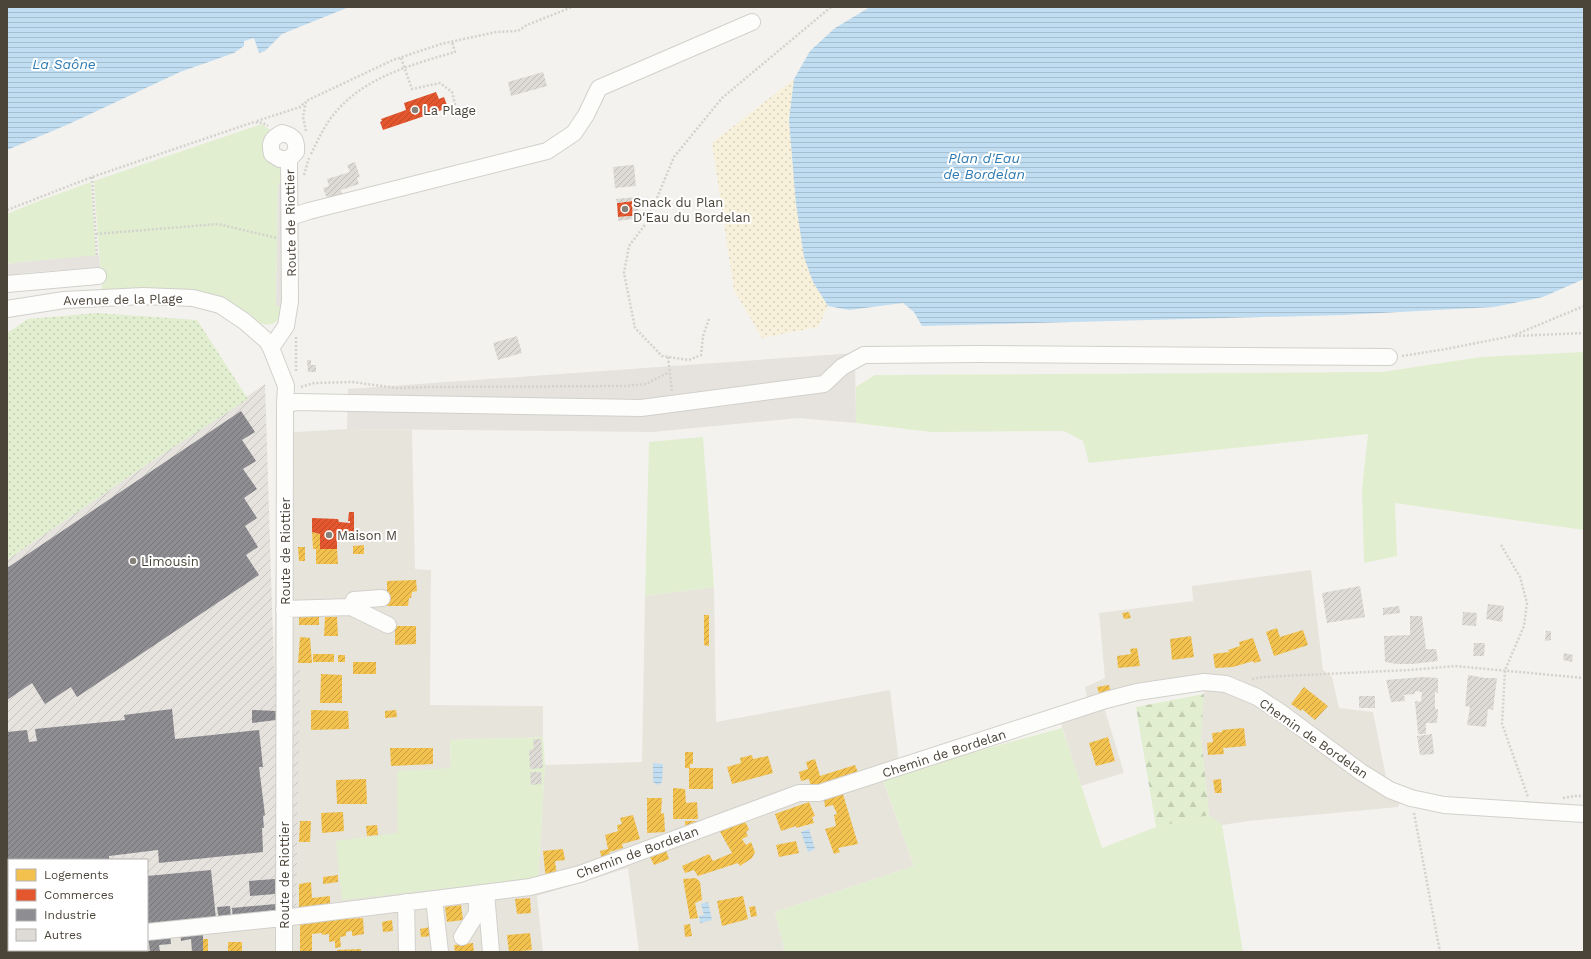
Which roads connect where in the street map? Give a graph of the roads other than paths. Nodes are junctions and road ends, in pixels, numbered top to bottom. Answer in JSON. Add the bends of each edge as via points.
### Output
{"nodes":[{"id":1,"x":752,"y":22,"type":"dead end"},
{"id":2,"x":277,"y":135,"type":"road end"},
{"id":3,"x":290,"y":217,"type":"junction"},
{"id":4,"x":98,"y":276,"type":"dead end"},
{"id":5,"x":7,"y":284,"type":"edge"},
{"id":6,"x":7,"y":309,"type":"edge"},
{"id":7,"x":272,"y":348,"type":"junction"},
{"id":8,"x":1389,"y":357,"type":"road end"},
{"id":9,"x":285,"y":404,"type":"junction"},
{"id":10,"x":382,"y":598,"type":"dead end"},
{"id":11,"x":351,"y":607,"type":"junction"},
{"id":12,"x":284,"y":609,"type":"junction"},
{"id":13,"x":388,"y":625,"type":"dead end"},
{"id":14,"x":1584,"y":814,"type":"edge"},
{"id":15,"x":481,"y":893,"type":"junction"},
{"id":16,"x":434,"y":899,"type":"junction"},
{"id":17,"x":406,"y":902,"type":"junction"},
{"id":18,"x":283,"y":918,"type":"junction"},
{"id":19,"x":148,"y":932,"type":"edge"},
{"id":20,"x":462,"y":937,"type":"dead end"},
{"id":21,"x":284,"y":952,"type":"edge"},
{"id":22,"x":407,"y":952,"type":"edge"},
{"id":23,"x":440,"y":952,"type":"edge"},
{"id":24,"x":491,"y":952,"type":"edge"}],
"edges":[{"from":1,"to":3,"type":"street","via":[[599,88],[574,133],[547,151]]},
{"from":2,"to":3,"type":"street","name":"Route de Riottier","via":[[291,135],[297,143],[296,152],[289,159]]},
{"from":3,"to":7,"type":"street","name":"Route de Riottier","via":[[290,300],[286,326]]},
{"from":4,"to":5,"type":"street"},
{"from":6,"to":7,"type":"street","name":"Avenue de la Plage","via":[[64,300],[143,296],[193,298],[220,305],[244,321]]},
{"from":7,"to":9,"type":"street","name":"Route de Riottier","via":[[286,386]]},
{"from":8,"to":9,"type":"street","via":[[864,355],[842,367],[824,384],[641,408],[297,402]]},
{"from":9,"to":12,"type":"street","name":"Route de Riottier"},
{"from":10,"to":11,"type":"street","via":[[354,600]]},
{"from":11,"to":12,"type":"street"},
{"from":11,"to":13,"type":"street"},
{"from":12,"to":18,"type":"street","name":"Route de Riottier"},
{"from":14,"to":15,"type":"street","name":"Chemin de Bordelan","via":[[1444,805],[1411,798],[1390,790],[1362,772],[1256,697],[1226,684],[1204,682],[1137,692],[1106,700],[819,793],[799,793],[580,874],[530,887]]},
{"from":15,"to":16,"type":"street","name":"Chemin de Bordelan"},
{"from":15,"to":20,"type":"street","via":[[477,913]]},
{"from":15,"to":24,"type":"street"},
{"from":16,"to":17,"type":"street","name":"Chemin de Bordelan"},
{"from":16,"to":23,"type":"street"},
{"from":17,"to":18,"type":"street","name":"Chemin de Bordelan"},
{"from":17,"to":22,"type":"street"},
{"from":18,"to":19,"type":"street","name":"Chemin de Bordelan"},
{"from":18,"to":21,"type":"street","name":"Route de Riottier"}]}
